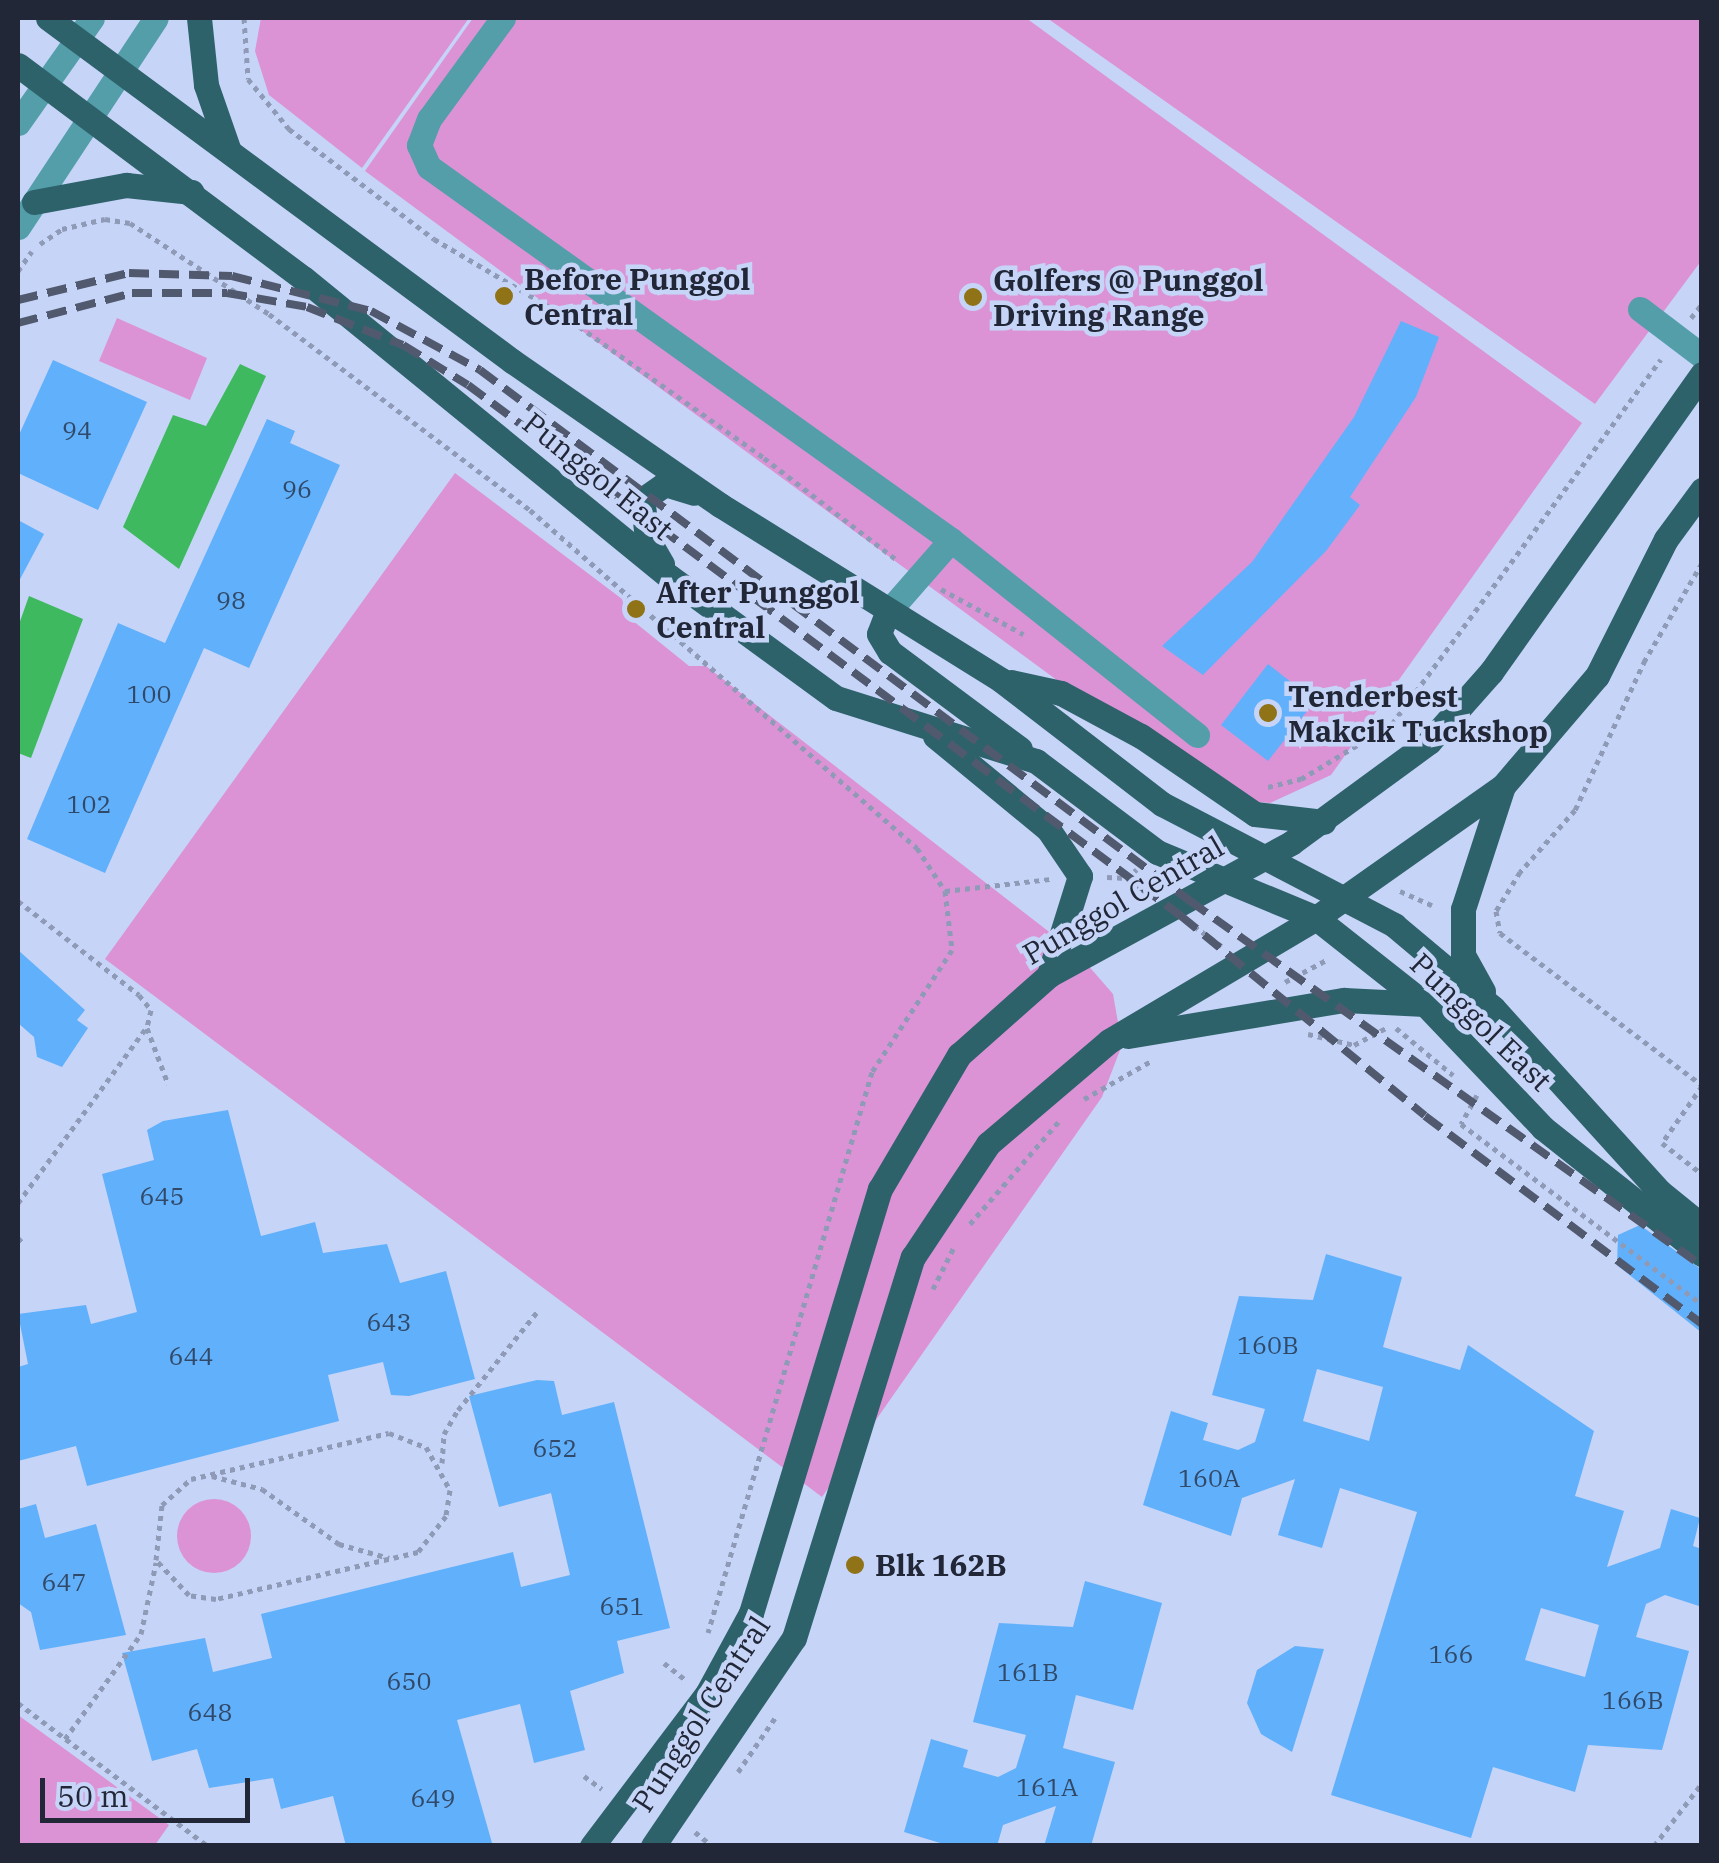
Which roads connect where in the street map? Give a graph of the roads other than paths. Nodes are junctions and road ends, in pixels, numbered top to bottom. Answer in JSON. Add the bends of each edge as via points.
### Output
{"nodes":[{"id":1,"x":48,"y":18,"type":"edge"},
{"id":2,"x":156,"y":18,"type":"edge"},
{"id":3,"x":199,"y":18,"type":"edge"},
{"id":4,"x":503,"y":18,"type":"edge"},
{"id":5,"x":85,"y":28,"type":"edge"},
{"id":6,"x":18,"y":64,"type":"edge"},
{"id":7,"x":120,"y":69,"type":"junction"},
{"id":8,"x":44,"y":86,"type":"junction"},
{"id":9,"x":90,"y":116,"type":"junction"},
{"id":10,"x":18,"y":123,"type":"edge"},
{"id":11,"x":228,"y":149,"type":"junction"},
{"id":12,"x":192,"y":192,"type":"junction"},
{"id":13,"x":34,"y":202,"type":"junction"},
{"id":14,"x":18,"y":227,"type":"edge"},
{"id":15,"x":1640,"y":310,"type":"dead end"},
{"id":16,"x":1702,"y":356,"type":"edge"},
{"id":17,"x":1702,"y":374,"type":"edge"},
{"id":18,"x":1702,"y":490,"type":"edge"},
{"id":19,"x":720,"y":505,"type":"junction"},
{"id":20,"x":951,"y":540,"type":"junction"},
{"id":21,"x":670,"y":577,"type":"junction"},
{"id":22,"x":887,"y":613,"type":"junction"},
{"id":23,"x":1001,"y":680,"type":"junction"},
{"id":24,"x":924,"y":726,"type":"junction"},
{"id":25,"x":1197,"y":736,"type":"dead end"},
{"id":26,"x":1036,"y":761,"type":"junction"},
{"id":27,"x":1503,"y":786,"type":"junction"},
{"id":28,"x":1324,"y":822,"type":"junction"},
{"id":29,"x":1258,"y":858,"type":"junction"},
{"id":30,"x":1219,"y":881,"type":"junction"},
{"id":31,"x":1344,"y":898,"type":"junction"},
{"id":32,"x":1316,"y":918,"type":"junction"},
{"id":33,"x":1049,"y":974,"type":"junction"},
{"id":34,"x":1425,"y":1004,"type":"junction"},
{"id":35,"x":1494,"y":1008,"type":"junction"},
{"id":36,"x":1109,"y":1040,"type":"junction"},
{"id":37,"x":1702,"y":1226,"type":"edge"},
{"id":38,"x":1702,"y":1254,"type":"edge"},
{"id":39,"x":592,"y":1846,"type":"edge"},
{"id":40,"x":653,"y":1846,"type":"edge"}],
"edges":[{"from":1,"to":5,"type":"main road","name":"Punggol East"},
{"from":2,"to":7,"type":"street"},
{"from":3,"to":11,"type":"main road","via":[[206,85]]},
{"from":4,"to":20,"type":"street","via":[[428,120],[419,145],[429,167]]},
{"from":5,"to":7,"type":"main road","name":"Punggol East"},
{"from":5,"to":8,"type":"street"},
{"from":6,"to":8,"type":"main road","name":"Punggol East"},
{"from":7,"to":9,"type":"street"},
{"from":7,"to":11,"type":"main road","name":"Punggol East"},
{"from":8,"to":9,"type":"main road","name":"Punggol East"},
{"from":8,"to":10,"type":"street"},
{"from":9,"to":12,"type":"main road","name":"Punggol East"},
{"from":9,"to":13,"type":"street"},
{"from":11,"to":19,"type":"main road","name":"Punggol East"},
{"from":12,"to":13,"type":"main road","via":[[126,185]]},
{"from":12,"to":21,"type":"main road","name":"Punggol East"},
{"from":13,"to":14,"type":"street"},
{"from":15,"to":16,"type":"street"},
{"from":17,"to":28,"type":"main road","name":"Punggol Central","via":[[1492,672],[1429,742]]},
{"from":18,"to":27,"type":"main road","name":"Punggol Central","via":[[1666,539],[1597,676]]},
{"from":19,"to":21,"type":"main road","via":[[665,484],[642,500],[646,538]]},
{"from":19,"to":22,"type":"main road","name":"Punggol East"},
{"from":20,"to":22,"type":"street"},
{"from":20,"to":25,"type":"street"},
{"from":21,"to":24,"type":"main road","name":"Punggol East","via":[[836,698]]},
{"from":22,"to":23,"type":"main road","name":"Punggol East"},
{"from":22,"to":26,"type":"main road","via":[[879,634],[890,652]]},
{"from":23,"to":28,"type":"main road","via":[[1061,693],[1255,814]]},
{"from":23,"to":29,"type":"main road","name":"Punggol East","via":[[1162,804]]},
{"from":24,"to":26,"type":"main road","name":"Punggol East"},
{"from":24,"to":33,"type":"main road","via":[[1048,829],[1080,876]]},
{"from":26,"to":30,"type":"main road","name":"Punggol East","via":[[1157,852]]},
{"from":27,"to":31,"type":"main road","name":"Punggol Central"},
{"from":27,"to":35,"type":"main road","via":[[1463,909],[1463,955]]},
{"from":28,"to":29,"type":"main road","name":"Punggol Central"},
{"from":29,"to":30,"type":"main road","name":"Punggol Central"},
{"from":29,"to":31,"type":"main road","name":"Punggol East"},
{"from":30,"to":32,"type":"main road","name":"Punggol East"},
{"from":30,"to":33,"type":"main road","name":"Punggol Central"},
{"from":31,"to":32,"type":"main road","name":"Punggol Central"},
{"from":31,"to":35,"type":"main road","name":"Punggol East","via":[[1394,925]]},
{"from":32,"to":34,"type":"main road","name":"Punggol East"},
{"from":32,"to":36,"type":"main road","name":"Punggol Central"},
{"from":33,"to":39,"type":"main road","name":"Punggol Central","via":[[959,1055],[880,1189],[751,1612],[707,1694]]},
{"from":34,"to":36,"type":"main road","via":[[1344,1000]]},
{"from":34,"to":38,"type":"main road","name":"Punggol East","via":[[1543,1128]]},
{"from":35,"to":37,"type":"main road","name":"Punggol East","via":[[1660,1192]]},
{"from":36,"to":40,"type":"main road","name":"Punggol Central","via":[[988,1144],[913,1257],[794,1638]]}]}
